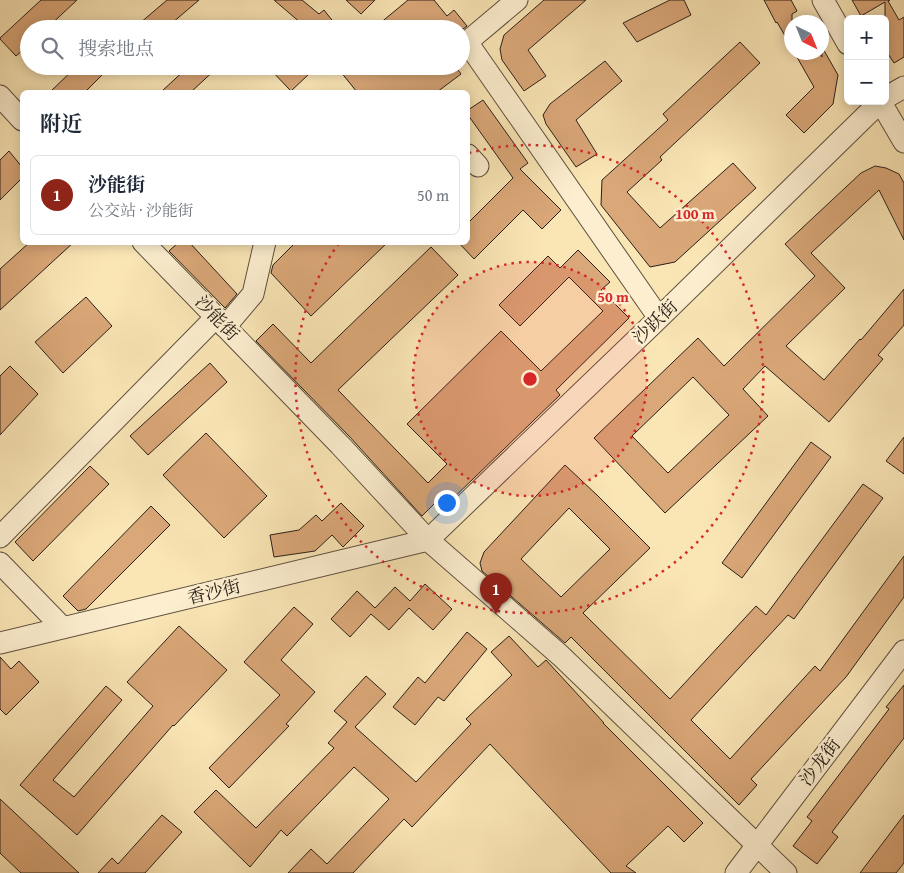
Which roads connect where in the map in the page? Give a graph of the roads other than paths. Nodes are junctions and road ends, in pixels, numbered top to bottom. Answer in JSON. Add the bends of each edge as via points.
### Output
{"nodes":[{"id":1,"x":517,"y":0,"type":"edge"},
{"id":2,"x":823,"y":0,"type":"edge"},
{"id":3,"x":844,"y":37,"type":"edge"},
{"id":4,"x":470,"y":39,"type":"edge"},
{"id":5,"x":470,"y":46,"type":"edge"},
{"id":6,"x":904,"y":87,"type":"edge"},
{"id":7,"x":0,"y":96,"type":"edge"},
{"id":8,"x":889,"y":96,"type":"edge"},
{"id":9,"x":876,"y":105,"type":"edge"},
{"id":10,"x":882,"y":105,"type":"edge"},
{"id":11,"x":20,"y":118,"type":"edge"},
{"id":12,"x":904,"y":142,"type":"edge"},
{"id":13,"x":146,"y":245,"type":"edge"},
{"id":14,"x":263,"y":245,"type":"edge"},
{"id":15,"x":659,"y":318,"type":"junction"},
{"id":16,"x":220,"y":322,"type":"junction"},
{"id":17,"x":0,"y":537,"type":"edge"},
{"id":18,"x":428,"y":540,"type":"junction"},
{"id":19,"x":0,"y":563,"type":"edge"},
{"id":20,"x":63,"y":628,"type":"junction"},
{"id":21,"x":0,"y":643,"type":"edge"},
{"id":22,"x":904,"y":652,"type":"edge"},
{"id":23,"x":757,"y":845,"type":"junction"},
{"id":24,"x":736,"y":873,"type":"edge"},
{"id":25,"x":786,"y":873,"type":"edge"}],
"edges":[{"from":1,"to":4,"type":"street"},
{"from":2,"to":3,"type":"street"},
{"from":5,"to":15,"type":"street"},
{"from":6,"to":8,"type":"street"},
{"from":7,"to":11,"type":"street"},
{"from":9,"to":15,"type":"street","name":"沙跃街"},
{"from":10,"to":12,"type":"street"},
{"from":13,"to":16,"type":"street","name":"沙能街"},
{"from":14,"to":16,"type":"street","via":[[253,294]]},
{"from":15,"to":18,"type":"street","name":"沙跃街"},
{"from":16,"to":17,"type":"street"},
{"from":16,"to":18,"type":"street","name":"沙能街"},
{"from":18,"to":20,"type":"street","name":"香沙街"},
{"from":18,"to":23,"type":"street","name":"沙能街","via":[[561,656]]},
{"from":19,"to":20,"type":"street"},
{"from":20,"to":21,"type":"street","name":"香沙街"},
{"from":22,"to":23,"type":"street","name":"沙龙街"},
{"from":23,"to":24,"type":"street","name":"沙龙街"},
{"from":23,"to":25,"type":"street","name":"沙能街"}]}
